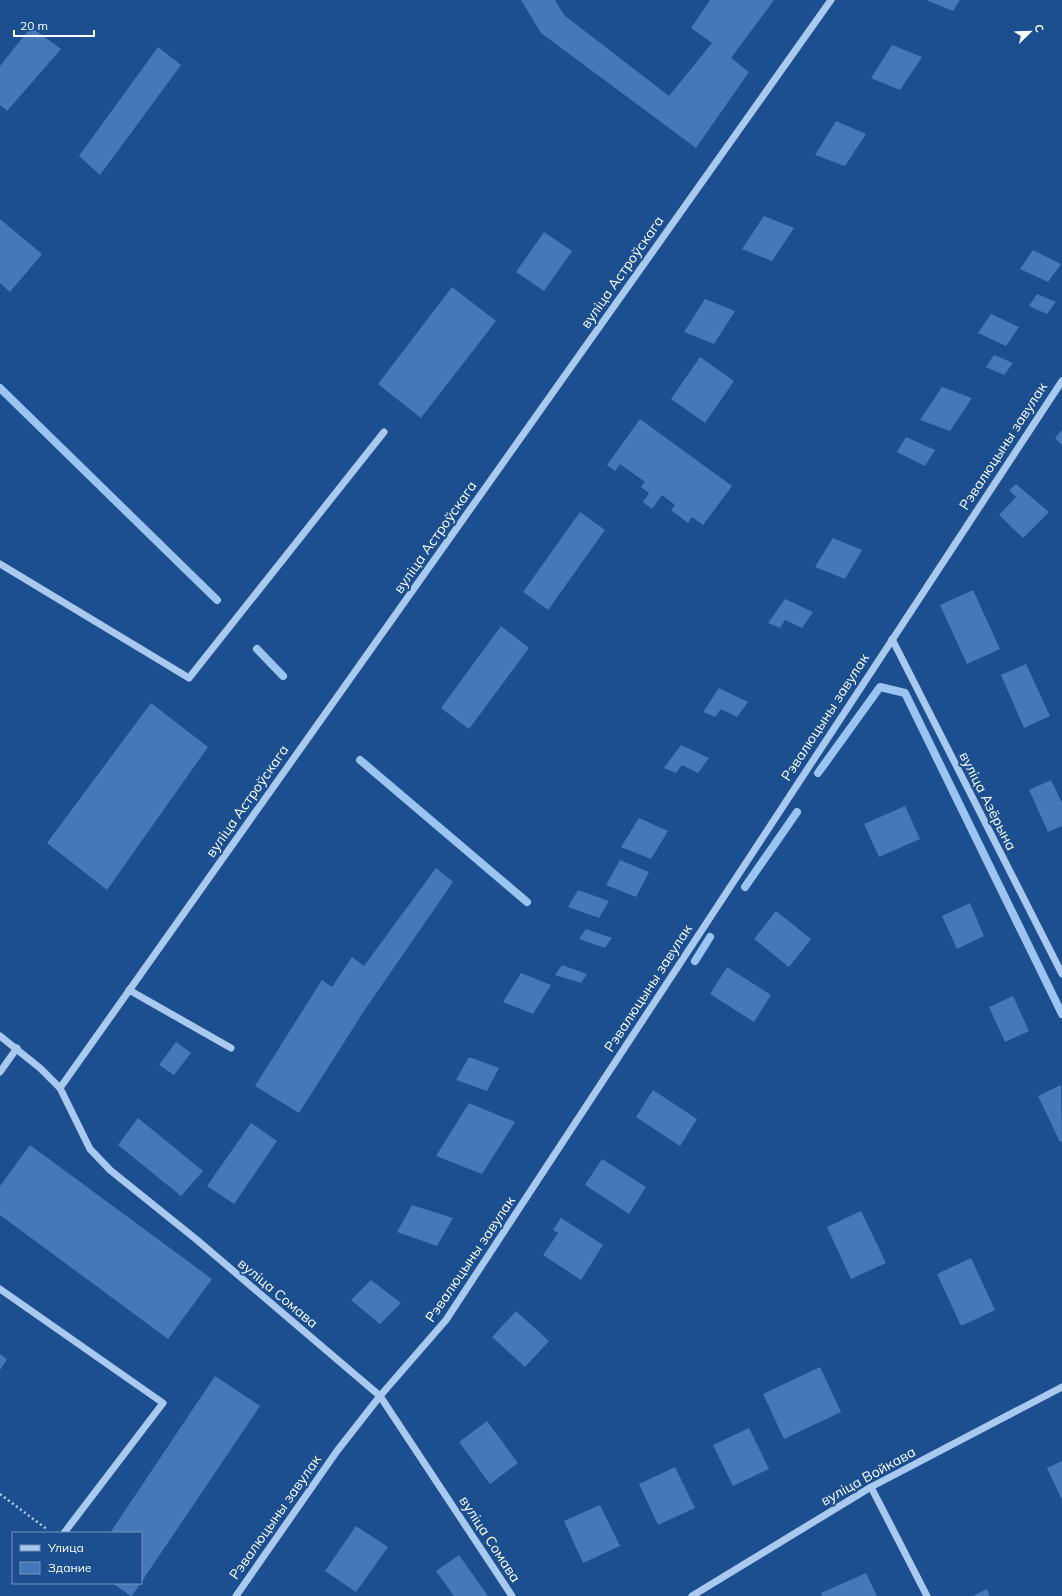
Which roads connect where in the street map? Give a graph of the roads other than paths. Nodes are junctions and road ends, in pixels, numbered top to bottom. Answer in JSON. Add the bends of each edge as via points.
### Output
{"nodes":[{"id":1,"x":831,"y":0,"type":"edge"},
{"id":2,"x":1062,"y":381,"type":"edge"},
{"id":3,"x":384,"y":432,"type":"dead end"},
{"id":4,"x":0,"y":564,"type":"edge"},
{"id":5,"x":892,"y":639,"type":"junction"},
{"id":6,"x":1062,"y":974,"type":"edge"},
{"id":7,"x":129,"y":990,"type":"junction"},
{"id":8,"x":0,"y":1036,"type":"edge"},
{"id":9,"x":17,"y":1048,"type":"junction"},
{"id":10,"x":231,"y":1048,"type":"dead end"},
{"id":11,"x":0,"y":1072,"type":"edge"},
{"id":12,"x":60,"y":1088,"type":"junction"},
{"id":13,"x":0,"y":1289,"type":"edge"},
{"id":14,"x":1062,"y":1387,"type":"edge"},
{"id":15,"x":380,"y":1396,"type":"junction"},
{"id":16,"x":871,"y":1487,"type":"junction"},
{"id":17,"x":65,"y":1532,"type":"edge"},
{"id":18,"x":236,"y":1596,"type":"edge"},
{"id":19,"x":512,"y":1596,"type":"edge"},
{"id":20,"x":692,"y":1596,"type":"edge"},
{"id":21,"x":927,"y":1596,"type":"edge"}],
"edges":[{"from":1,"to":7,"type":"street","name":"вуліца Астроўскага"},
{"from":2,"to":5,"type":"street","name":"Рэвалюцыны завулак"},
{"from":3,"to":4,"type":"street","via":[[189,678]]},
{"from":5,"to":6,"type":"street","name":"вуліца Азёрына"},
{"from":5,"to":15,"type":"street","name":"Рэвалюцыны завулак","via":[[446,1320]]},
{"from":7,"to":10,"type":"street"},
{"from":7,"to":12,"type":"street","name":"вуліца Астроўскага"},
{"from":8,"to":9,"type":"street","name":"вуліца Сомава"},
{"from":9,"to":11,"type":"street"},
{"from":9,"to":12,"type":"street","name":"вуліца Сомава"},
{"from":12,"to":15,"type":"street","name":"вуліца Сомава","via":[[90,1149],[110,1170]]},
{"from":13,"to":17,"type":"street","via":[[163,1404]]},
{"from":14,"to":16,"type":"street","name":"вуліца Войкава"},
{"from":15,"to":18,"type":"street","name":"Рэвалюцыны завулак","via":[[337,1450]]},
{"from":15,"to":19,"type":"street","name":"вуліца Сомава"},
{"from":16,"to":20,"type":"street","name":"вуліца Войкава"},
{"from":16,"to":21,"type":"street"}]}
